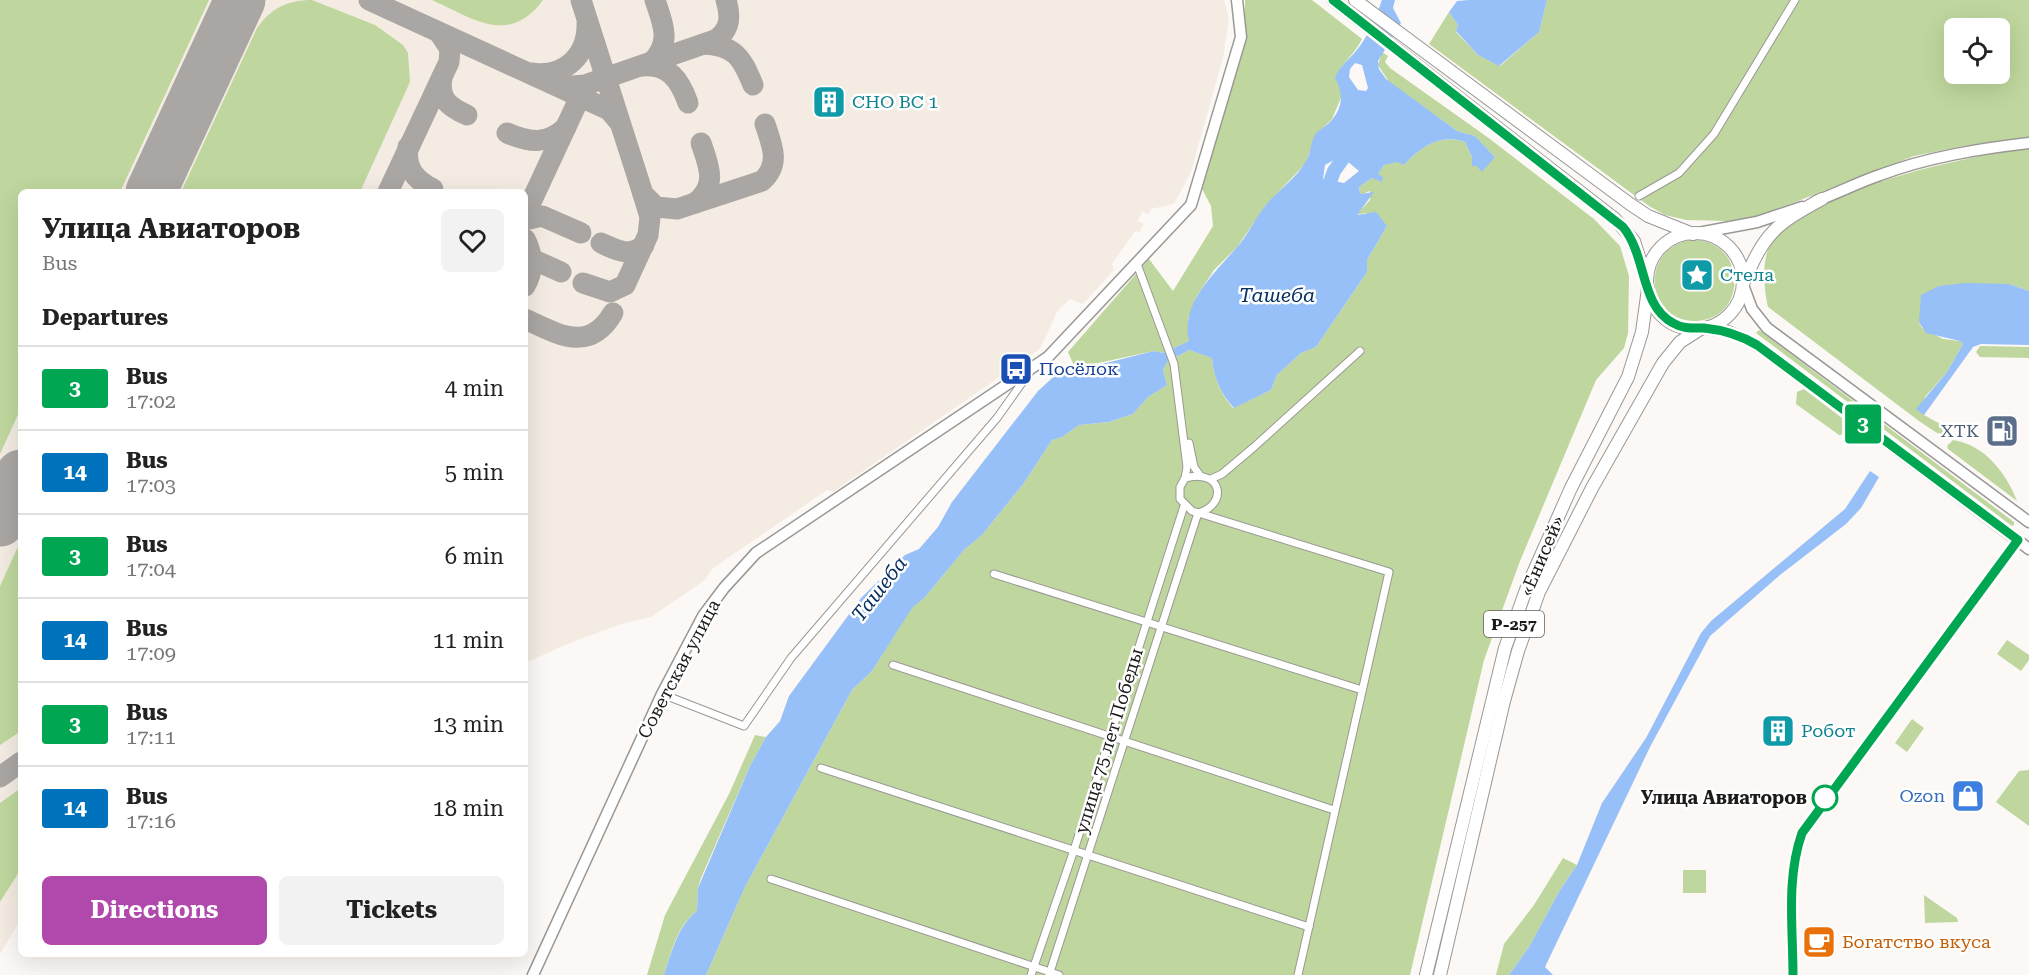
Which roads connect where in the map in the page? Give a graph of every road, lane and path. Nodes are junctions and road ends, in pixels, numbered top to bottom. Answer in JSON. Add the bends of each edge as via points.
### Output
{"nodes":[{"id":1,"x":1237,"y":0,"type":"edge"},
{"id":2,"x":1333,"y":0,"type":"edge"},
{"id":3,"x":1795,"y":0,"type":"edge"},
{"id":4,"x":1355,"y":5,"type":"edge"},
{"id":5,"x":2029,"y":143,"type":"edge"},
{"id":6,"x":1639,"y":196,"type":"dead end"},
{"id":7,"x":1822,"y":199,"type":"junction"},
{"id":8,"x":1693,"y":234,"type":"junction"},
{"id":9,"x":1137,"y":264,"type":"junction"},
{"id":10,"x":1648,"y":285,"type":"junction"},
{"id":11,"x":1743,"y":285,"type":"junction"},
{"id":12,"x":1702,"y":328,"type":"junction"},
{"id":13,"x":1360,"y":351,"type":"dead end"},
{"id":14,"x":1033,"y":367,"type":"junction"},
{"id":15,"x":1177,"y":379,"type":"junction"},
{"id":16,"x":1199,"y":474,"type":"junction"},
{"id":17,"x":1185,"y":478,"type":"junction"},
{"id":18,"x":1211,"y":479,"type":"junction"},
{"id":19,"x":1184,"y":506,"type":"junction"},
{"id":20,"x":1198,"y":513,"type":"junction"},
{"id":21,"x":2029,"y":522,"type":"edge"},
{"id":22,"x":2018,"y":540,"type":"junction"},
{"id":23,"x":2029,"y":549,"type":"edge"},
{"id":24,"x":994,"y":574,"type":"dead end"},
{"id":25,"x":1146,"y":622,"type":"junction"},
{"id":26,"x":1162,"y":627,"type":"junction"},
{"id":27,"x":893,"y":665,"type":"dead end"},
{"id":28,"x":1362,"y":690,"type":"junction"},
{"id":29,"x":662,"y":694,"type":"junction"},
{"id":30,"x":1110,"y":737,"type":"junction"},
{"id":31,"x":1125,"y":743,"type":"junction"},
{"id":32,"x":821,"y":768,"type":"dead end"},
{"id":33,"x":1334,"y":810,"type":"junction"},
{"id":34,"x":1074,"y":850,"type":"junction"},
{"id":35,"x":1089,"y":856,"type":"junction"},
{"id":36,"x":771,"y":879,"type":"dead end"},
{"id":37,"x":1309,"y":927,"type":"junction"},
{"id":38,"x":1034,"y":967,"type":"junction"},
{"id":39,"x":1050,"y":974,"type":"edge"},
{"id":40,"x":533,"y":975,"type":"edge"},
{"id":41,"x":1031,"y":975,"type":"edge"},
{"id":42,"x":1059,"y":975,"type":"edge"},
{"id":43,"x":1298,"y":975,"type":"edge"},
{"id":44,"x":1426,"y":975,"type":"edge"},
{"id":45,"x":1440,"y":975,"type":"edge"},
{"id":46,"x":1793,"y":975,"type":"edge"}],
"edges":[{"from":1,"to":9,"type":"street","name":"Советская улица","via":[[1241,38],[1191,206]]},
{"from":2,"to":4,"type":"highway","name":"«Енисей»","number":"Р-257"},
{"from":3,"to":6,"type":"street","via":[[1714,134],[1679,173]]},
{"from":4,"to":8,"type":"highway","name":"«Енисей»","number":"Р-257","via":[[1410,41],[1630,204],[1648,216]]},
{"from":4,"to":10,"type":"highway","name":"«Енисей»","number":"Р-257","via":[[1402,51],[1615,219],[1634,241]]},
{"from":5,"to":7,"type":"street","via":[[1923,162],[1881,174]]},
{"from":7,"to":8,"type":"street","via":[[1757,222]]},
{"from":7,"to":11,"type":"highway","via":[[1770,233]]},
{"from":8,"to":10,"type":"highway","name":"«Енисей»","number":"Р-257","via":[[1676,238],[1661,248],[1653,260]]},
{"from":8,"to":11,"type":"highway","name":"«Енисей»","number":"Р-257","via":[[1714,238],[1730,249],[1740,264]]},
{"from":9,"to":14,"type":"street","name":"Советская улица","via":[[1062,343]]},
{"from":9,"to":15,"type":"street"},
{"from":10,"to":12,"type":"highway","name":"«Енисей»","number":"Р-257","via":[[1657,310],[1667,320],[1683,328]]},
{"from":10,"to":44,"type":"highway","name":"«Енисей»","number":"Р-257","via":[[1642,332],[1628,377],[1567,498],[1505,648]]},
{"from":11,"to":12,"type":"highway","name":"«Енисей»","number":"Р-257","via":[[1732,312],[1719,323]]},
{"from":11,"to":21,"type":"street","via":[[1752,309],[1767,328]]},
{"from":12,"to":22,"type":"street","via":[[1730,332],[1757,345]]},
{"from":12,"to":45,"type":"highway","name":"«Енисей»","number":"Р-257","via":[[1680,342],[1663,363],[1587,497],[1539,592],[1504,701]]},
{"from":13,"to":18,"type":"street","via":[[1254,447]]},
{"from":14,"to":29,"type":"street","name":"Советская улица","via":[[756,553],[703,616]]},
{"from":14,"to":29,"type":"street","via":[[997,418],[790,658],[744,726]]},
{"from":15,"to":16,"type":"street","via":[[1192,460]]},
{"from":15,"to":17,"type":"street"},
{"from":16,"to":17,"type":"street"},
{"from":16,"to":18,"type":"street"},
{"from":17,"to":19,"type":"street","via":[[1179,493]]},
{"from":18,"to":20,"type":"street","via":[[1217,497],[1210,508]]},
{"from":19,"to":20,"type":"street"},
{"from":19,"to":25,"type":"street","name":"улица 75 лет Победы"},
{"from":20,"to":26,"type":"street","name":"улица 75 лет Победы"},
{"from":20,"to":28,"type":"street","via":[[1389,572]]},
{"from":22,"to":23,"type":"street"},
{"from":22,"to":46,"type":"street","via":[[1802,833],[1793,875]]},
{"from":24,"to":25,"type":"street"},
{"from":25,"to":26,"type":"street"},
{"from":25,"to":30,"type":"street","name":"улица 75 лет Победы"},
{"from":26,"to":28,"type":"street"},
{"from":26,"to":31,"type":"street","name":"улица 75 лет Победы"},
{"from":27,"to":30,"type":"street"},
{"from":28,"to":33,"type":"street"},
{"from":29,"to":40,"type":"street","name":"Советская улица"},
{"from":30,"to":31,"type":"street"},
{"from":30,"to":34,"type":"street","name":"улица 75 лет Победы"},
{"from":31,"to":33,"type":"street"},
{"from":31,"to":35,"type":"street","name":"улица 75 лет Победы"},
{"from":32,"to":34,"type":"street"},
{"from":33,"to":37,"type":"street"},
{"from":34,"to":35,"type":"street"},
{"from":34,"to":38,"type":"street","name":"улица 75 лет Победы"},
{"from":35,"to":37,"type":"street"},
{"from":35,"to":39,"type":"street","name":"улица 75 лет Победы"},
{"from":36,"to":38,"type":"street"},
{"from":37,"to":43,"type":"street"},
{"from":38,"to":39,"type":"street"},
{"from":38,"to":41,"type":"street","name":"улица 75 лет Победы"},
{"from":39,"to":42,"type":"street"}]}
